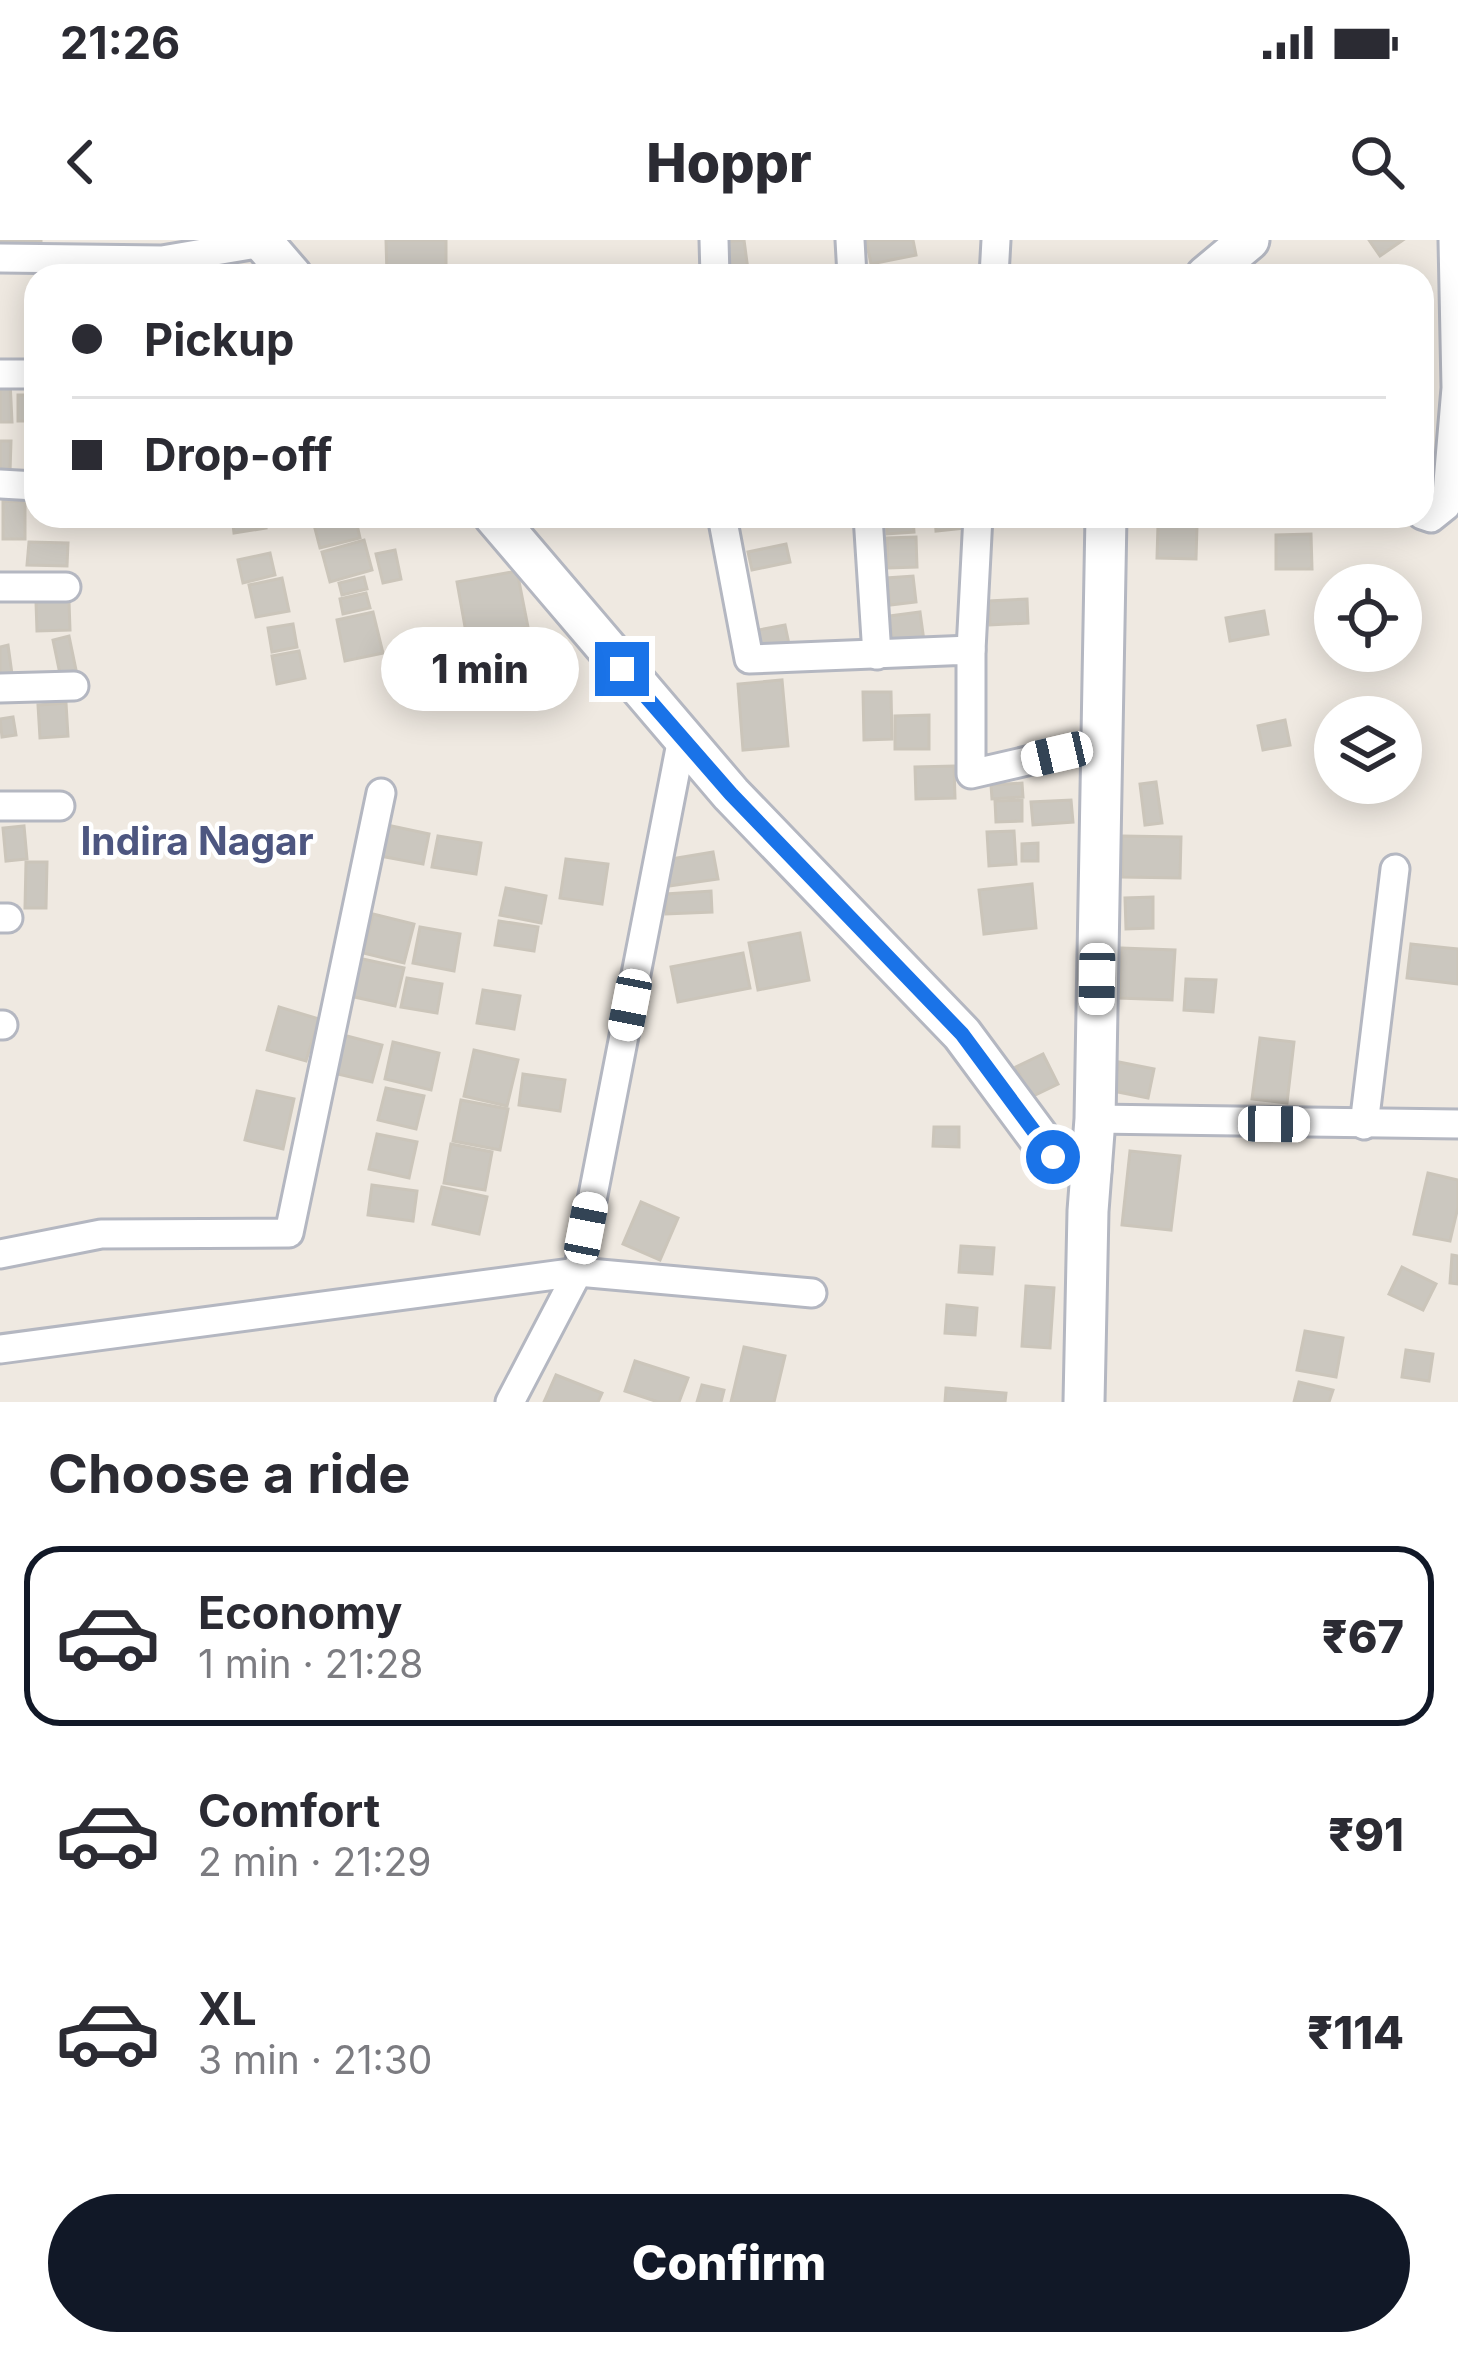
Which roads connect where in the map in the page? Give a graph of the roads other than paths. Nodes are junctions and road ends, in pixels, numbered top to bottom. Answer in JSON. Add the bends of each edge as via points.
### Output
{"nodes":[{"id":1,"x":1249,"y":240,"type":"edge"},
{"id":2,"x":1453,"y":240,"type":"edge"},
{"id":3,"x":262,"y":242,"type":"edge"},
{"id":4,"x":0,"y":258,"type":"edge"},
{"id":5,"x":1221,"y":264,"type":"edge"},
{"id":6,"x":1434,"y":515,"type":"edge"},
{"id":7,"x":504,"y":528,"type":"edge"},
{"id":8,"x":724,"y":528,"type":"edge"},
{"id":9,"x":869,"y":528,"type":"edge"},
{"id":10,"x":977,"y":528,"type":"edge"},
{"id":11,"x":1106,"y":528,"type":"edge"},
{"id":12,"x":66,"y":586,"type":"dead end"},
{"id":13,"x":0,"y":587,"type":"edge"},
{"id":14,"x":970,"y":650,"type":"junction"},
{"id":15,"x":877,"y":655,"type":"junction"},
{"id":16,"x":74,"y":686,"type":"dead end"},
{"id":17,"x":0,"y":688,"type":"edge"},
{"id":18,"x":682,"y":738,"type":"junction"},
{"id":19,"x":1100,"y":744,"type":"junction"},
{"id":20,"x":381,"y":793,"type":"dead end"},
{"id":21,"x":0,"y":806,"type":"edge"},
{"id":22,"x":60,"y":806,"type":"dead end"},
{"id":23,"x":1395,"y":869,"type":"dead end"},
{"id":24,"x":1095,"y":1119,"type":"junction"},
{"id":25,"x":1458,"y":1124,"type":"edge"},
{"id":26,"x":1364,"y":1125,"type":"junction"},
{"id":27,"x":1091,"y":1170,"type":"junction"},
{"id":28,"x":0,"y":1254,"type":"edge"},
{"id":29,"x":578,"y":1272,"type":"junction"},
{"id":30,"x":812,"y":1293,"type":"dead end"},
{"id":31,"x":0,"y":1349,"type":"edge"},
{"id":32,"x":510,"y":1402,"type":"edge"},
{"id":33,"x":1084,"y":1402,"type":"edge"}],
"edges":[{"from":1,"to":5,"type":"main road"},
{"from":2,"to":6,"type":"street","via":[[1456,388],[1445,506]]},
{"from":3,"to":4,"type":"street","via":[[163,260]]},
{"from":7,"to":18,"type":"main road"},
{"from":8,"to":15,"type":"street","via":[[748,659]]},
{"from":9,"to":15,"type":"street"},
{"from":10,"to":14,"type":"street"},
{"from":11,"to":19,"type":"main road"},
{"from":12,"to":13,"type":"street"},
{"from":14,"to":15,"type":"street"},
{"from":14,"to":19,"type":"street","via":[[971,774]]},
{"from":16,"to":17,"type":"street"},
{"from":18,"to":27,"type":"main road","via":[[962,1034],[1053,1157]]},
{"from":18,"to":29,"type":"street"},
{"from":19,"to":24,"type":"main road"},
{"from":20,"to":28,"type":"street","via":[[289,1233],[101,1234]]},
{"from":21,"to":22,"type":"street"},
{"from":23,"to":26,"type":"street"},
{"from":24,"to":26,"type":"street"},
{"from":24,"to":27,"type":"main road"},
{"from":25,"to":26,"type":"street"},
{"from":27,"to":33,"type":"main road"},
{"from":29,"to":30,"type":"street"},
{"from":29,"to":31,"type":"street"},
{"from":29,"to":32,"type":"street"}]}
